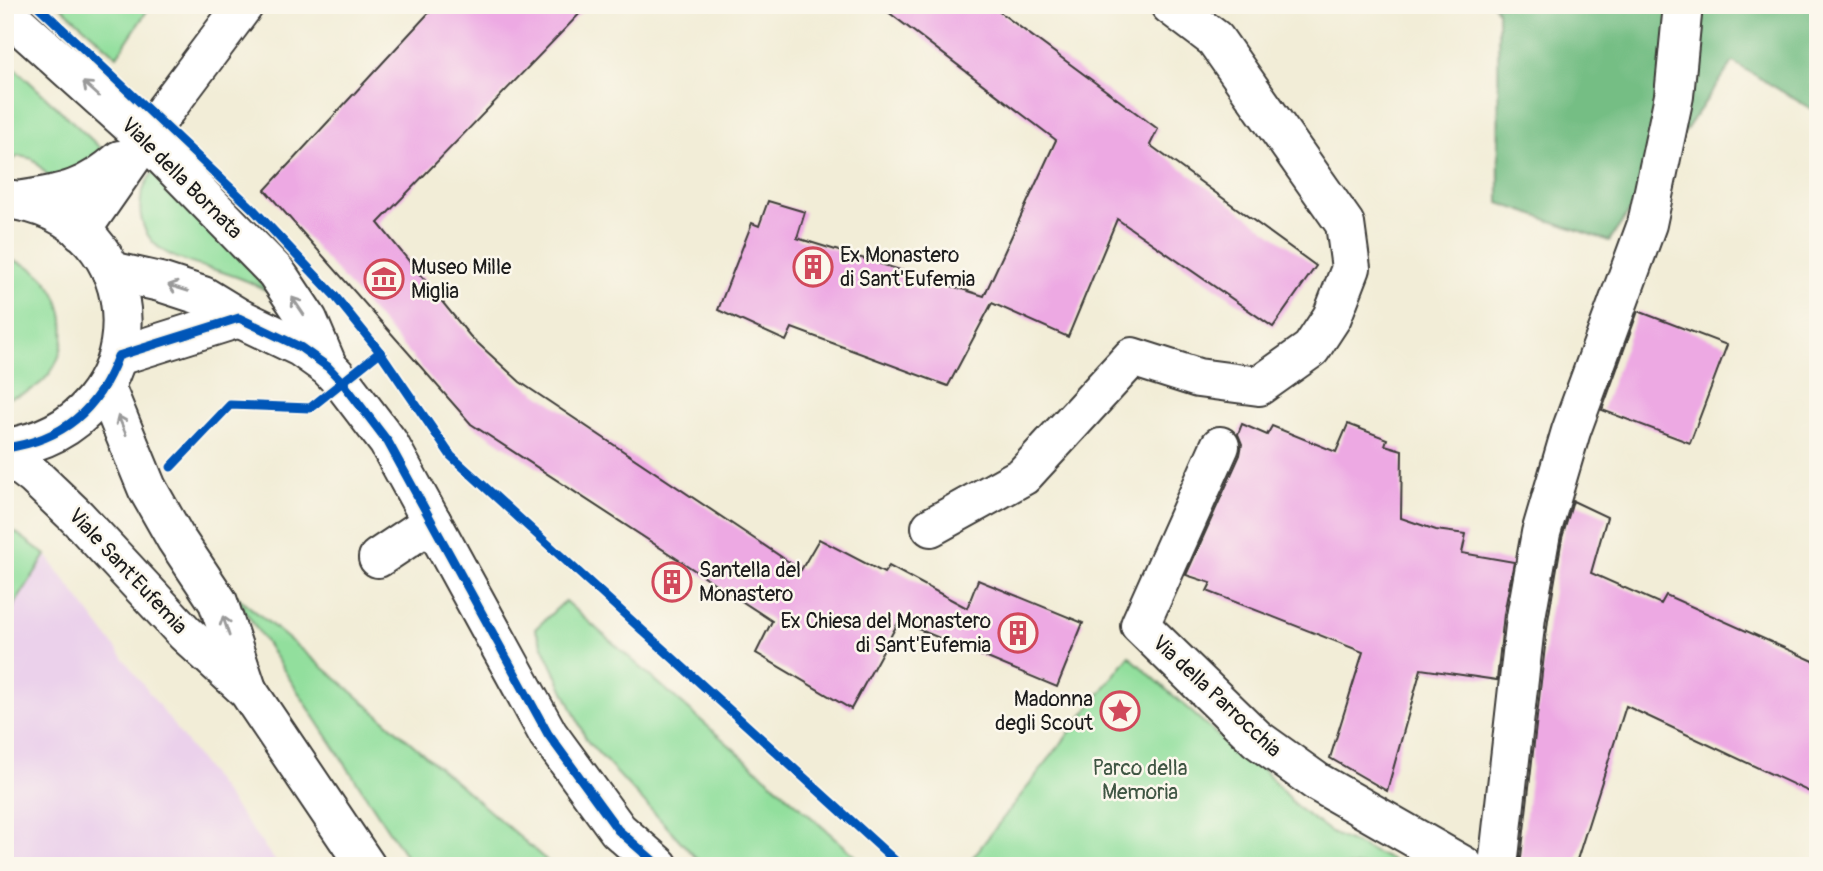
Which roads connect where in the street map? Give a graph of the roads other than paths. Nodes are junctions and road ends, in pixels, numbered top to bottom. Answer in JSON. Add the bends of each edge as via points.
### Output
{"nodes":[{"id":1,"x":244,"y":5,"type":"edge"},
{"id":2,"x":1170,"y":5,"type":"edge"},
{"id":3,"x":1683,"y":5,"type":"edge"},
{"id":4,"x":5,"y":12,"type":"edge"},
{"id":5,"x":145,"y":138,"type":"junction"},
{"id":6,"x":14,"y":200,"type":"edge"},
{"id":7,"x":82,"y":231,"type":"junction"},
{"id":8,"x":111,"y":271,"type":"junction"},
{"id":9,"x":239,"y":318,"type":"junction"},
{"id":10,"x":328,"y":367,"type":"junction"},
{"id":11,"x":112,"y":371,"type":"junction"},
{"id":12,"x":1220,"y":446,"type":"dead end"},
{"id":13,"x":5,"y":447,"type":"edge"},
{"id":14,"x":5,"y":454,"type":"edge"},
{"id":15,"x":432,"y":522,"type":"junction"},
{"id":16,"x":931,"y":527,"type":"dead end"},
{"id":17,"x":378,"y":558,"type":"dead end"},
{"id":18,"x":248,"y":691,"type":"junction"},
{"id":19,"x":366,"y":866,"type":"edge"},
{"id":20,"x":659,"y":866,"type":"edge"},
{"id":21,"x":1464,"y":866,"type":"edge"},
{"id":22,"x":1498,"y":866,"type":"edge"}],
"edges":[{"from":1,"to":5,"type":"street"},
{"from":2,"to":16,"type":"street","via":[[1215,39],[1345,224],[1351,268],[1332,317],[1311,349],[1259,386],[1198,378],[1132,357],[1023,476]]},
{"from":3,"to":22,"type":"street","via":[[1674,96],[1647,224],[1571,431],[1541,533],[1526,617]]},
{"from":5,"to":4,"type":"street","name":"Viale della Bornata","one_way":true},
{"from":5,"to":6,"type":"street","via":[[101,177],[66,193]]},
{"from":5,"to":7,"type":"street"},
{"from":10,"to":5,"type":"street","name":"Viale della Bornata","one_way":true,"via":[[307,320],[276,272]]},
{"from":6,"to":7,"type":"street","via":[[64,217]]},
{"from":7,"to":8,"type":"street"},
{"from":9,"to":8,"type":"street","name":"Viale della Bornata","one_way":true,"via":[[203,296]]},
{"from":8,"to":11,"type":"street","via":[[122,312],[122,334]]},
{"from":9,"to":10,"type":"street","name":"Viale della Bornata","via":[[300,347]]},
{"from":9,"to":11,"type":"street"},
{"from":10,"to":15,"type":"street","name":"Viale della Bornata","via":[[388,442]]},
{"from":11,"to":13,"type":"street","via":[[90,407],[71,424],[48,437]]},
{"from":18,"to":11,"type":"street","name":"Viale Sant'Eufemia","one_way":true,"via":[[218,602],[147,488]]},
{"from":12,"to":21,"type":"street","name":"Via della Parrocchia","via":[[1135,621],[1256,739],[1317,782]]},
{"from":14,"to":18,"type":"street","name":"Viale Sant'Eufemia","via":[[77,517],[176,624]]},
{"from":15,"to":17,"type":"street"},
{"from":15,"to":20,"type":"street","name":"Viale della Bornata","via":[[548,734],[618,830]]},
{"from":18,"to":19,"type":"street","name":"Viale Sant'Eufemia"}]}
